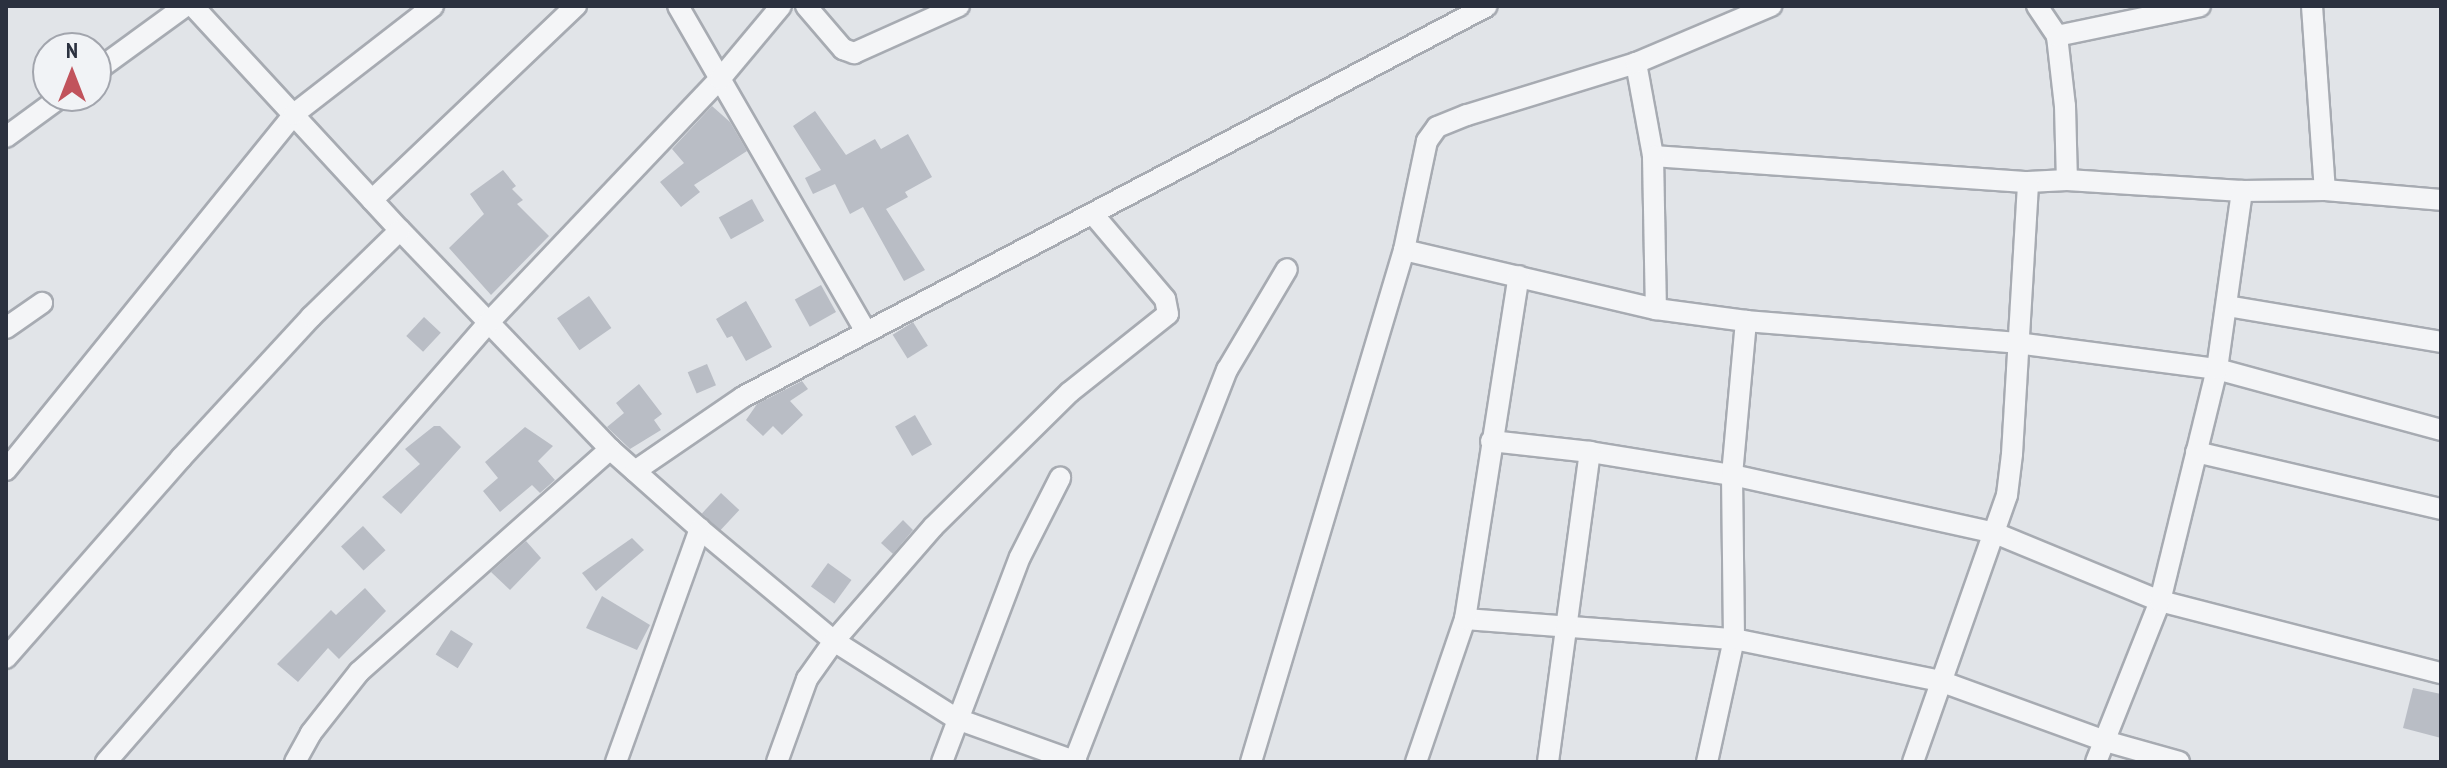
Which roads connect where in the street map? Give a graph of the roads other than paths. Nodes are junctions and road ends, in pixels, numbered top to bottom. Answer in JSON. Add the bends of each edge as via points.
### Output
{"nodes":[{"id":1,"x":185,"y":6,"type":"edge"},
{"id":2,"x":193,"y":6,"type":"edge"},
{"id":3,"x":433,"y":6,"type":"edge"},
{"id":4,"x":576,"y":6,"type":"edge"},
{"id":5,"x":678,"y":6,"type":"edge"},
{"id":6,"x":781,"y":6,"type":"edge"},
{"id":7,"x":806,"y":6,"type":"edge"},
{"id":8,"x":959,"y":6,"type":"edge"},
{"id":9,"x":1487,"y":6,"type":"edge"},
{"id":10,"x":1771,"y":6,"type":"edge"},
{"id":11,"x":2037,"y":6,"type":"edge"},
{"id":12,"x":2200,"y":6,"type":"edge"},
{"id":13,"x":2312,"y":6,"type":"edge"},
{"id":14,"x":2057,"y":36,"type":"junction"},
{"id":15,"x":112,"y":59,"type":"edge"},
{"id":16,"x":1636,"y":63,"type":"junction"},
{"id":17,"x":720,"y":79,"type":"junction"},
{"id":18,"x":40,"y":112,"type":"edge"},
{"id":19,"x":294,"y":114,"type":"junction"},
{"id":20,"x":6,"y":137,"type":"edge"},
{"id":21,"x":1653,"y":156,"type":"junction"},
{"id":22,"x":2067,"y":180,"type":"junction"},
{"id":23,"x":2028,"y":182,"type":"junction"},
{"id":24,"x":2325,"y":190,"type":"junction"},
{"id":25,"x":2242,"y":191,"type":"junction"},
{"id":26,"x":372,"y":200,"type":"junction"},
{"id":27,"x":2441,"y":200,"type":"edge"},
{"id":28,"x":1093,"y":214,"type":"junction"},
{"id":29,"x":400,"y":230,"type":"junction"},
{"id":30,"x":1404,"y":250,"type":"junction"},
{"id":31,"x":1287,"y":269,"type":"dead end"},
{"id":32,"x":1519,"y":276,"type":"junction"},
{"id":33,"x":42,"y":303,"type":"dead end"},
{"id":34,"x":2227,"y":306,"type":"junction"},
{"id":35,"x":1656,"y":309,"type":"junction"},
{"id":36,"x":1746,"y":321,"type":"junction"},
{"id":37,"x":489,"y":322,"type":"junction"},
{"id":38,"x":6,"y":328,"type":"edge"},
{"id":39,"x":865,"y":330,"type":"junction"},
{"id":40,"x":2441,"y":342,"type":"edge"},
{"id":41,"x":2017,"y":343,"type":"junction"},
{"id":42,"x":2217,"y":369,"type":"junction"},
{"id":43,"x":2441,"y":430,"type":"edge"},
{"id":44,"x":1491,"y":441,"type":"junction"},
{"id":45,"x":610,"y":449,"type":"junction"},
{"id":46,"x":1590,"y":452,"type":"junction"},
{"id":47,"x":2196,"y":452,"type":"junction"},
{"id":48,"x":6,"y":470,"type":"edge"},
{"id":49,"x":635,"y":471,"type":"junction"},
{"id":50,"x":1732,"y":475,"type":"junction"},
{"id":51,"x":1060,"y":478,"type":"dead end"},
{"id":52,"x":2441,"y":509,"type":"edge"},
{"id":53,"x":700,"y":529,"type":"junction"},
{"id":54,"x":1995,"y":533,"type":"junction"},
{"id":55,"x":2160,"y":601,"type":"junction"},
{"id":56,"x":1465,"y":619,"type":"junction"},
{"id":57,"x":1568,"y":627,"type":"junction"},
{"id":58,"x":1734,"y":639,"type":"junction"},
{"id":59,"x":834,"y":641,"type":"junction"},
{"id":60,"x":6,"y":658,"type":"edge"},
{"id":61,"x":2441,"y":673,"type":"edge"},
{"id":62,"x":1940,"y":681,"type":"junction"},
{"id":63,"x":957,"y":719,"type":"junction"},
{"id":64,"x":2105,"y":741,"type":"junction"},
{"id":65,"x":106,"y":762,"type":"edge"},
{"id":66,"x":295,"y":762,"type":"edge"},
{"id":67,"x":616,"y":762,"type":"edge"},
{"id":68,"x":777,"y":762,"type":"edge"},
{"id":69,"x":942,"y":762,"type":"edge"},
{"id":70,"x":1075,"y":762,"type":"edge"},
{"id":71,"x":1251,"y":762,"type":"edge"},
{"id":72,"x":1416,"y":762,"type":"edge"},
{"id":73,"x":1548,"y":762,"type":"edge"},
{"id":74,"x":1707,"y":762,"type":"edge"},
{"id":75,"x":1913,"y":762,"type":"edge"},
{"id":76,"x":2096,"y":762,"type":"edge"},
{"id":77,"x":2179,"y":762,"type":"edge"}],
"edges":[{"from":1,"to":15,"type":"street"},
{"from":2,"to":19,"type":"street"},
{"from":3,"to":19,"type":"street"},
{"from":4,"to":26,"type":"street"},
{"from":5,"to":17,"type":"street"},
{"from":6,"to":17,"type":"street"},
{"from":7,"to":8,"type":"street","via":[[843,49],[854,53]]},
{"from":9,"to":28,"type":"street"},
{"from":10,"to":16,"type":"street"},
{"from":11,"to":14,"type":"street"},
{"from":12,"to":14,"type":"street"},
{"from":13,"to":24,"type":"street"},
{"from":14,"to":22,"type":"street"},
{"from":16,"to":21,"type":"street"},
{"from":16,"to":30,"type":"street","via":[[1437,127],[1427,141]]},
{"from":17,"to":37,"type":"street"},
{"from":17,"to":39,"type":"street"},
{"from":18,"to":20,"type":"street"},
{"from":19,"to":26,"type":"street"},
{"from":19,"to":48,"type":"street"},
{"from":21,"to":23,"type":"street"},
{"from":21,"to":35,"type":"street"},
{"from":22,"to":23,"type":"street"},
{"from":22,"to":25,"type":"street"},
{"from":23,"to":41,"type":"street"},
{"from":24,"to":25,"type":"street"},
{"from":24,"to":27,"type":"street"},
{"from":25,"to":34,"type":"street"},
{"from":26,"to":29,"type":"street"},
{"from":28,"to":39,"type":"street"},
{"from":28,"to":59,"type":"street","via":[[1165,299],[1168,314],[1070,392],[933,527]]},
{"from":29,"to":37,"type":"street"},
{"from":29,"to":60,"type":"street","via":[[241,393]]},
{"from":30,"to":32,"type":"street"},
{"from":30,"to":71,"type":"street"},
{"from":31,"to":70,"type":"street","via":[[1227,370]]},
{"from":32,"to":35,"type":"street"},
{"from":32,"to":44,"type":"street"},
{"from":33,"to":38,"type":"street"},
{"from":34,"to":40,"type":"street"},
{"from":34,"to":42,"type":"street"},
{"from":35,"to":36,"type":"street"},
{"from":36,"to":41,"type":"street"},
{"from":36,"to":50,"type":"street"},
{"from":37,"to":45,"type":"street"},
{"from":37,"to":65,"type":"street"},
{"from":39,"to":49,"type":"street","via":[[743,397]]},
{"from":41,"to":42,"type":"street"},
{"from":41,"to":54,"type":"street","via":[[2012,454]]},
{"from":42,"to":43,"type":"street"},
{"from":42,"to":47,"type":"street"},
{"from":44,"to":46,"type":"street"},
{"from":44,"to":56,"type":"street"},
{"from":45,"to":49,"type":"street"},
{"from":45,"to":66,"type":"street","via":[[359,672]]},
{"from":46,"to":50,"type":"street"},
{"from":46,"to":57,"type":"street"},
{"from":47,"to":52,"type":"street"},
{"from":47,"to":55,"type":"street"},
{"from":49,"to":53,"type":"street"},
{"from":50,"to":54,"type":"street"},
{"from":50,"to":58,"type":"street"},
{"from":51,"to":63,"type":"street","via":[[1020,557]]},
{"from":53,"to":59,"type":"street"},
{"from":53,"to":67,"type":"street"},
{"from":54,"to":55,"type":"street"},
{"from":54,"to":62,"type":"street"},
{"from":55,"to":61,"type":"street"},
{"from":55,"to":64,"type":"street"},
{"from":56,"to":57,"type":"street"},
{"from":56,"to":72,"type":"street"},
{"from":57,"to":58,"type":"street"},
{"from":57,"to":73,"type":"street"},
{"from":58,"to":62,"type":"street"},
{"from":58,"to":74,"type":"street"},
{"from":59,"to":63,"type":"street"},
{"from":59,"to":68,"type":"street","via":[[807,679]]},
{"from":62,"to":64,"type":"street"},
{"from":62,"to":75,"type":"street"},
{"from":63,"to":69,"type":"street"},
{"from":63,"to":70,"type":"street"},
{"from":64,"to":76,"type":"street"},
{"from":64,"to":77,"type":"street"}]}
